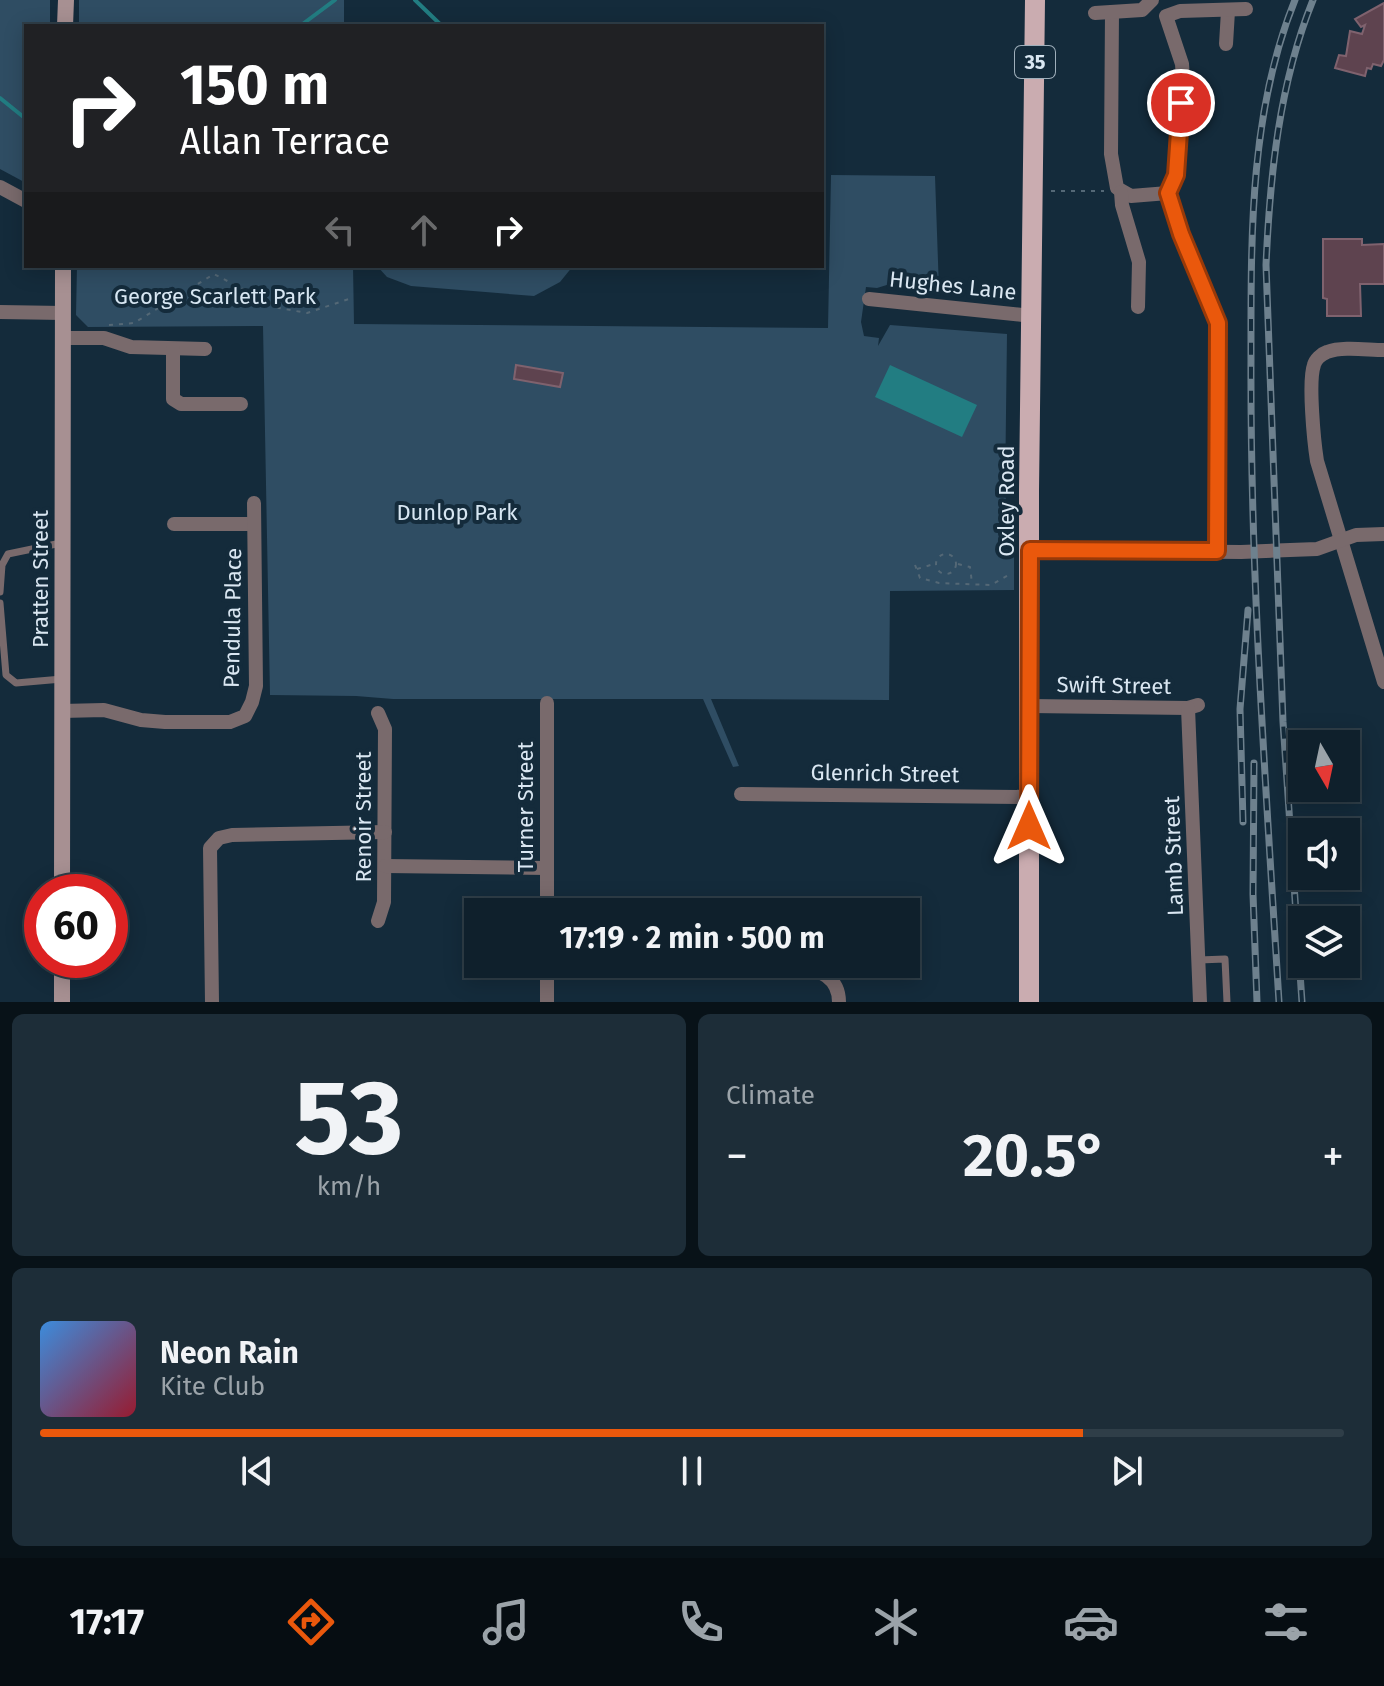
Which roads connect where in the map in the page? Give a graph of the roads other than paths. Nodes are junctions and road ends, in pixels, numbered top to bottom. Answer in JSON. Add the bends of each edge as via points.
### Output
{"nodes":[{"id":1,"x":66,"y":0,"type":"edge"},
{"id":2,"x":1035,"y":0,"type":"edge"},
{"id":3,"x":1152,"y":1,"type":"edge"},
{"id":4,"x":1246,"y":9,"type":"dead end"},
{"id":5,"x":1228,"y":11,"type":"junction"},
{"id":6,"x":1112,"y":12,"type":"junction"},
{"id":7,"x":1095,"y":13,"type":"dead end"},
{"id":8,"x":1166,"y":16,"type":"junction"},
{"id":9,"x":65,"y":24,"type":"edge"},
{"id":10,"x":1226,"y":44,"type":"dead end"},
{"id":11,"x":0,"y":187,"type":"edge"},
{"id":12,"x":1119,"y":190,"type":"junction"},
{"id":13,"x":1168,"y":193,"type":"junction"},
{"id":14,"x":24,"y":200,"type":"edge"},
{"id":15,"x":63,"y":268,"type":"edge"},
{"id":16,"x":869,"y":299,"type":"dead end"},
{"id":17,"x":1138,"y":307,"type":"dead end"},
{"id":18,"x":0,"y":312,"type":"edge"},
{"id":19,"x":63,"y":313,"type":"junction"},
{"id":20,"x":1032,"y":316,"type":"junction"},
{"id":21,"x":63,"y":338,"type":"junction"},
{"id":22,"x":173,"y":349,"type":"junction"},
{"id":23,"x":205,"y":349,"type":"dead end"},
{"id":24,"x":1384,"y":350,"type":"edge"},
{"id":25,"x":241,"y":404,"type":"dead end"},
{"id":26,"x":254,"y":503,"type":"dead end"},
{"id":27,"x":174,"y":524,"type":"dead end"},
{"id":28,"x":254,"y":524,"type":"junction"},
{"id":29,"x":1384,"y":534,"type":"edge"},
{"id":30,"x":1341,"y":541,"type":"junction"},
{"id":31,"x":62,"y":543,"type":"junction"},
{"id":32,"x":1030,"y":550,"type":"junction"},
{"id":33,"x":1217,"y":551,"type":"junction"},
{"id":34,"x":0,"y":592,"type":"edge"},
{"id":35,"x":0,"y":603,"type":"edge"},
{"id":36,"x":62,"y":679,"type":"junction"},
{"id":37,"x":1384,"y":682,"type":"edge"},
{"id":38,"x":547,"y":703,"type":"dead end"},
{"id":39,"x":1030,"y":706,"type":"junction"},
{"id":40,"x":1193,"y":706,"type":"joint"},
{"id":41,"x":62,"y":711,"type":"junction"},
{"id":42,"x":378,"y":713,"type":"dead end"},
{"id":43,"x":741,"y":794,"type":"dead end"},
{"id":44,"x":1029,"y":797,"type":"junction"},
{"id":45,"x":385,"y":832,"type":"junction"},
{"id":46,"x":385,"y":866,"type":"junction"},
{"id":47,"x":547,"y":868,"type":"junction"},
{"id":48,"x":62,"y":874,"type":"edge"},
{"id":49,"x":547,"y":898,"type":"edge"},
{"id":50,"x":378,"y":921,"type":"dead end"},
{"id":51,"x":1199,"y":960,"type":"junction"},
{"id":52,"x":62,"y":978,"type":"edge"},
{"id":53,"x":547,"y":978,"type":"edge"},
{"id":54,"x":828,"y":978,"type":"edge"},
{"id":55,"x":62,"y":1002,"type":"edge"},
{"id":56,"x":212,"y":1002,"type":"edge"},
{"id":57,"x":547,"y":1002,"type":"edge"},
{"id":58,"x":839,"y":1002,"type":"edge"},
{"id":59,"x":1029,"y":1002,"type":"edge"},
{"id":60,"x":1200,"y":1002,"type":"edge"},
{"id":61,"x":1227,"y":1002,"type":"edge"}],
"edges":[{"from":1,"to":9,"type":"street"},
{"from":2,"to":20,"type":"main road","name":"Oxley Road","number":"35"},
{"from":3,"to":6,"type":"street","via":[[1142,10]]},
{"from":3,"to":8,"type":"street"},
{"from":4,"to":5,"type":"street"},
{"from":5,"to":8,"type":"street"},
{"from":5,"to":10,"type":"street"},
{"from":6,"to":7,"type":"street"},
{"from":6,"to":12,"type":"street","via":[[1111,154]]},
{"from":8,"to":13,"type":"street","via":[[1183,79],[1176,175]]},
{"from":11,"to":14,"type":"street"},
{"from":12,"to":13,"type":"street","via":[[1131,196]]},
{"from":12,"to":17,"type":"street","via":[[1139,262]]},
{"from":13,"to":33,"type":"street","via":[[1218,323]]},
{"from":15,"to":19,"type":"street","name":"Pratten Street"},
{"from":16,"to":20,"type":"street","name":"Hughes Lane"},
{"from":18,"to":19,"type":"street"},
{"from":19,"to":21,"type":"street","name":"Pratten Street"},
{"from":20,"to":32,"type":"main road","name":"Oxley Road","number":"35"},
{"from":21,"to":22,"type":"street","via":[[104,338],[131,347]]},
{"from":21,"to":31,"type":"street","name":"Pratten Street"},
{"from":22,"to":23,"type":"street"},
{"from":22,"to":25,"type":"street","via":[[173,399],[181,404]]},
{"from":24,"to":30,"type":"street","via":[[1325,352],[1313,366],[1317,461]]},
{"from":26,"to":28,"type":"street","name":"Pendula Place"},
{"from":27,"to":28,"type":"street","name":"Pendula Place"},
{"from":28,"to":41,"type":"street","name":"Pendula Place","via":[[256,686],[245,716],[230,722],[165,722],[104,710]]},
{"from":29,"to":30,"type":"street"},
{"from":30,"to":33,"type":"street","via":[[1317,549]]},
{"from":30,"to":37,"type":"street"},
{"from":31,"to":34,"type":"lane","via":[[8,554]]},
{"from":31,"to":36,"type":"street","name":"Pratten Street"},
{"from":32,"to":33,"type":"street"},
{"from":32,"to":39,"type":"main road","name":"Oxley Road","number":"35"},
{"from":35,"to":36,"type":"lane","via":[[6,675],[16,683]]},
{"from":36,"to":41,"type":"street","name":"Pratten Street"},
{"from":38,"to":47,"type":"street","name":"Turner Street"},
{"from":39,"to":40,"type":"street","name":"Swift Street"},
{"from":39,"to":44,"type":"main road","name":"Oxley Road","number":"35"},
{"from":40,"to":51,"type":"street","name":"Lamb Street"},
{"from":41,"to":48,"type":"street","name":"Pratten Street"},
{"from":42,"to":45,"type":"street","name":"Renoir Street","via":[[385,729]]},
{"from":43,"to":44,"type":"street","name":"Glenrich Street"},
{"from":44,"to":59,"type":"main road","name":"Oxley Road","number":"35"},
{"from":45,"to":46,"type":"street","name":"Renoir Street"},
{"from":45,"to":56,"type":"street","via":[[219,838],[210,848]]},
{"from":46,"to":47,"type":"street"},
{"from":46,"to":50,"type":"street","name":"Renoir Street"},
{"from":47,"to":49,"type":"street","name":"Turner Street"},
{"from":51,"to":60,"type":"street","name":"Lamb Street"},
{"from":51,"to":61,"type":"lane","via":[[1225,959]]},
{"from":52,"to":55,"type":"street"},
{"from":53,"to":57,"type":"street"},
{"from":54,"to":58,"type":"street"}]}
